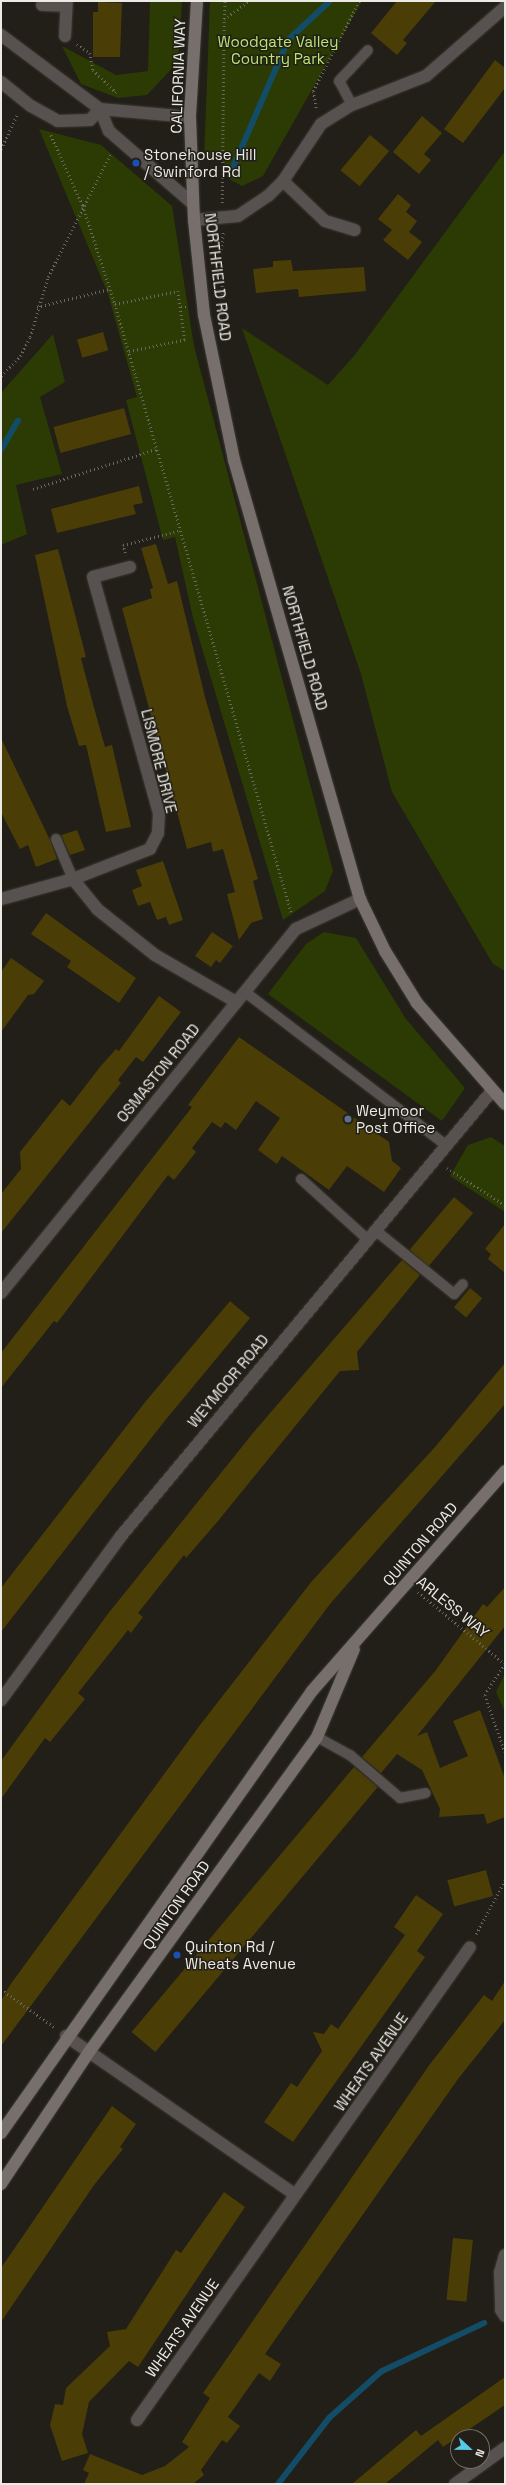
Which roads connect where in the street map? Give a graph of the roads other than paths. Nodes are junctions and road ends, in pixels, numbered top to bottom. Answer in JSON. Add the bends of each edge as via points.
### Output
{"nodes":[{"id":1,"x":197,"y":1,"type":"edge"},
{"id":2,"x":67,"y":4,"type":"edge"},
{"id":3,"x":42,"y":5,"type":"dead end"},
{"id":4,"x":505,"y":7,"type":"edge"},
{"id":5,"x":1,"y":35,"type":"edge"},
{"id":6,"x":65,"y":36,"type":"road end"},
{"id":7,"x":368,"y":50,"type":"dead end"},
{"id":8,"x":1,"y":82,"type":"edge"},
{"id":9,"x":352,"y":105,"type":"junction"},
{"id":10,"x":100,"y":109,"type":"junction"},
{"id":11,"x":190,"y":117,"type":"junction"},
{"id":12,"x":191,"y":153,"type":"joint"},
{"id":13,"x":283,"y":181,"type":"junction"},
{"id":14,"x":193,"y":204,"type":"junction"},
{"id":15,"x":194,"y":220,"type":"junction"},
{"id":16,"x":355,"y":230,"type":"dead end"},
{"id":17,"x":130,"y":567,"type":"road end"},
{"id":18,"x":56,"y":839,"type":"dead end"},
{"id":19,"x":73,"y":879,"type":"junction"},
{"id":20,"x":360,"y":899,"type":"junction"},
{"id":21,"x":1,"y":900,"type":"edge"},
{"id":22,"x":245,"y":992,"type":"junction"},
{"id":23,"x":236,"y":1002,"type":"junction"},
{"id":24,"x":491,"y":1092,"type":"junction"},
{"id":25,"x":505,"y":1104,"type":"edge"},
{"id":26,"x":447,"y":1146,"type":"junction"},
{"id":27,"x":301,"y":1179,"type":"dead end"},
{"id":28,"x":370,"y":1234,"type":"junction"},
{"id":29,"x":463,"y":1284,"type":"dead end"},
{"id":30,"x":1,"y":1293,"type":"edge"},
{"id":31,"x":505,"y":1471,"type":"edge"},
{"id":32,"x":359,"y":1636,"type":"junction"},
{"id":33,"x":1,"y":1700,"type":"edge"},
{"id":34,"x":317,"y":1737,"type":"junction"},
{"id":35,"x":426,"y":1793,"type":"dead end"},
{"id":36,"x":470,"y":1947,"type":"road end"},
{"id":37,"x":66,"y":2036,"type":"junction"},
{"id":38,"x":90,"y":2052,"type":"junction"},
{"id":39,"x":1,"y":2132,"type":"edge"},
{"id":40,"x":1,"y":2184,"type":"edge"},
{"id":41,"x":294,"y":2194,"type":"junction"},
{"id":42,"x":505,"y":2255,"type":"edge"},
{"id":43,"x":505,"y":2316,"type":"edge"},
{"id":44,"x":137,"y":2420,"type":"dead end"},
{"id":45,"x":505,"y":2448,"type":"edge"},
{"id":46,"x":455,"y":2484,"type":"edge"}],
"edges":[{"from":1,"to":11,"type":"street","name":"CALIFORNIA WAY"},
{"from":2,"to":3,"type":"street"},
{"from":2,"to":6,"type":"street"},
{"from":4,"to":9,"type":"street","via":[[426,76]]},
{"from":5,"to":10,"type":"street"},
{"from":7,"to":9,"type":"lane","via":[[339,81]]},
{"from":8,"to":10,"type":"street","via":[[31,106],[58,121],[90,120]]},
{"from":9,"to":13,"type":"street","via":[[321,124]]},
{"from":10,"to":11,"type":"street"},
{"from":10,"to":14,"type":"street","via":[[109,131]]},
{"from":11,"to":12,"type":"street","name":"CALIFORNIA WAY"},
{"from":12,"to":14,"type":"street","name":"NORTHFIELD ROAD"},
{"from":13,"to":15,"type":"street","via":[[238,216]]},
{"from":13,"to":16,"type":"street","via":[[325,221]]},
{"from":14,"to":15,"type":"street","name":"NORTHFIELD ROAD"},
{"from":15,"to":20,"type":"street","name":"NORTHFIELD ROAD","via":[[204,315],[234,460]]},
{"from":17,"to":19,"type":"street","name":"LISMORE DRIVE","via":[[93,578],[159,813],[158,833],[150,849]]},
{"from":18,"to":19,"type":"lane"},
{"from":19,"to":21,"type":"street"},
{"from":19,"to":23,"type":"street","via":[[97,909],[155,955]]},
{"from":20,"to":22,"type":"street","name":"OSMASTON ROAD","via":[[296,929]]},
{"from":20,"to":24,"type":"street","name":"NORTHFIELD ROAD","via":[[385,951],[417,1004]]},
{"from":22,"to":23,"type":"street","name":"OSMASTON ROAD"},
{"from":22,"to":26,"type":"lane"},
{"from":23,"to":30,"type":"street","name":"OSMASTON ROAD"},
{"from":24,"to":25,"type":"street","name":"NORTHFIELD ROAD"},
{"from":24,"to":26,"type":"street","name":"WEYMOOR ROAD"},
{"from":26,"to":28,"type":"street","name":"WEYMOOR ROAD"},
{"from":27,"to":28,"type":"lane"},
{"from":28,"to":29,"type":"lane","via":[[454,1294]]},
{"from":28,"to":33,"type":"street","name":"WEYMOOR ROAD","via":[[122,1536]]},
{"from":31,"to":32,"type":"street","name":"QUINTON ROAD"},
{"from":32,"to":34,"type":"street","name":"QUINTON ROAD"},
{"from":32,"to":37,"type":"street","name":"QUINTON ROAD","via":[[312,1691]]},
{"from":34,"to":35,"type":"lane","via":[[350,1755],[400,1798]]},
{"from":34,"to":38,"type":"street","name":"QUINTON ROAD"},
{"from":36,"to":41,"type":"street","name":"WHEATS AVENUE","via":[[389,2066]]},
{"from":37,"to":38,"type":"street"},
{"from":37,"to":39,"type":"street","name":"QUINTON ROAD"},
{"from":38,"to":40,"type":"street","name":"QUINTON ROAD"},
{"from":38,"to":41,"type":"street"},
{"from":41,"to":44,"type":"street","name":"WHEATS AVENUE"},
{"from":42,"to":43,"type":"street","via":[[500,2272],[501,2310]]},
{"from":45,"to":46,"type":"street"}]}
